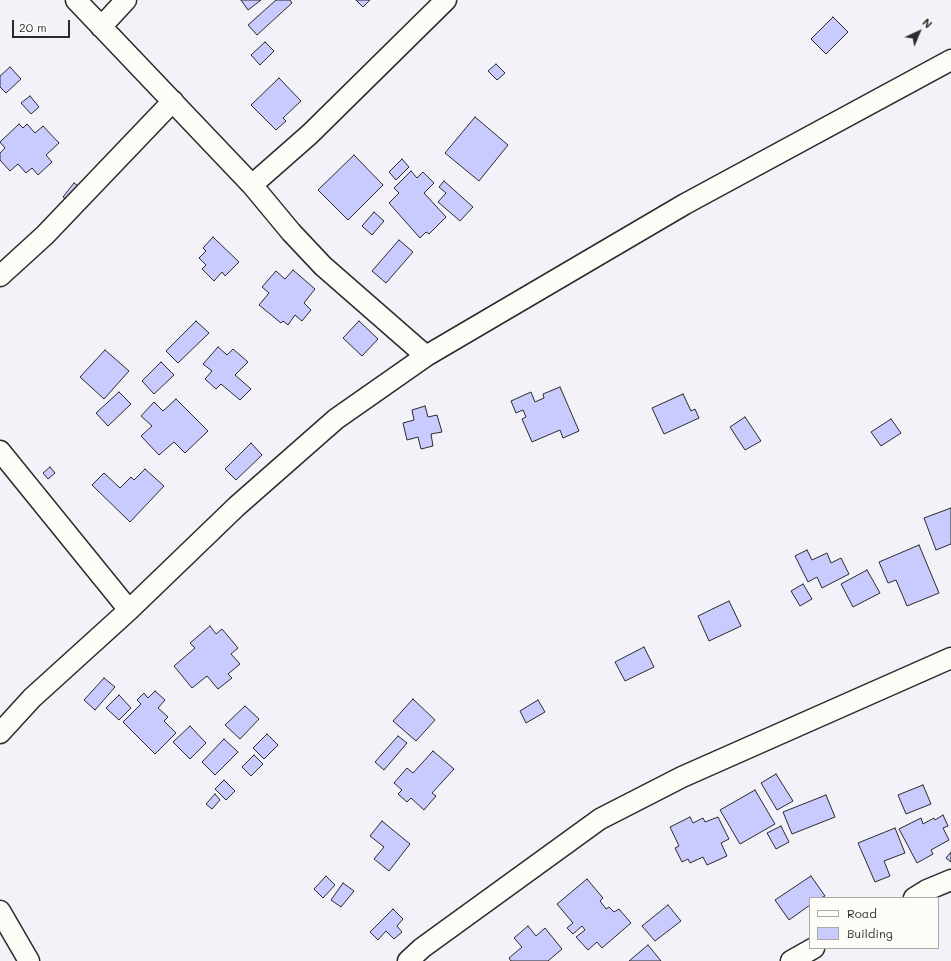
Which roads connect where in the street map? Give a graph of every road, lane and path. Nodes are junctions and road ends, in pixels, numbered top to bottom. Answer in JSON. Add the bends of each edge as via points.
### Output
{"nodes":[{"id":1,"x":76,"y":0,"type":"edge"},
{"id":2,"x":126,"y":0,"type":"edge"},
{"id":3,"x":446,"y":0,"type":"edge"},
{"id":4,"x":101,"y":26,"type":"junction"},
{"id":5,"x":951,"y":60,"type":"edge"},
{"id":6,"x":173,"y":101,"type":"junction"},
{"id":7,"x":252,"y":185,"type":"junction"},
{"id":8,"x":0,"y":276,"type":"edge"},
{"id":9,"x":426,"y":356,"type":"junction"},
{"id":10,"x":0,"y":451,"type":"edge"},
{"id":11,"x":129,"y":610,"type":"junction"},
{"id":12,"x":951,"y":658,"type":"edge"},
{"id":13,"x":0,"y":733,"type":"edge"},
{"id":14,"x":951,"y":880,"type":"edge"},
{"id":15,"x":916,"y":897,"type":"edge"},
{"id":16,"x":0,"y":911,"type":"edge"},
{"id":17,"x":812,"y":949,"type":"edge"},
{"id":18,"x":28,"y":961,"type":"edge"},
{"id":19,"x":408,"y":961,"type":"edge"},
{"id":20,"x":791,"y":961,"type":"edge"}],
"edges":[{"from":1,"to":4,"type":"street"},
{"from":2,"to":4,"type":"street"},
{"from":3,"to":7,"type":"street","via":[[310,134]]},
{"from":4,"to":6,"type":"street"},
{"from":5,"to":9,"type":"street","via":[[685,204]]},
{"from":6,"to":7,"type":"street"},
{"from":6,"to":8,"type":"street","via":[[45,235]]},
{"from":7,"to":9,"type":"street","via":[[323,266]]},
{"from":9,"to":11,"type":"street","via":[[336,419],[237,506]]},
{"from":10,"to":11,"type":"street"},
{"from":11,"to":13,"type":"street","via":[[32,698]]},
{"from":12,"to":19,"type":"street","via":[[682,777],[600,819],[422,948]]},
{"from":14,"to":15,"type":"street"},
{"from":16,"to":18,"type":"street"},
{"from":17,"to":20,"type":"street"}]}
